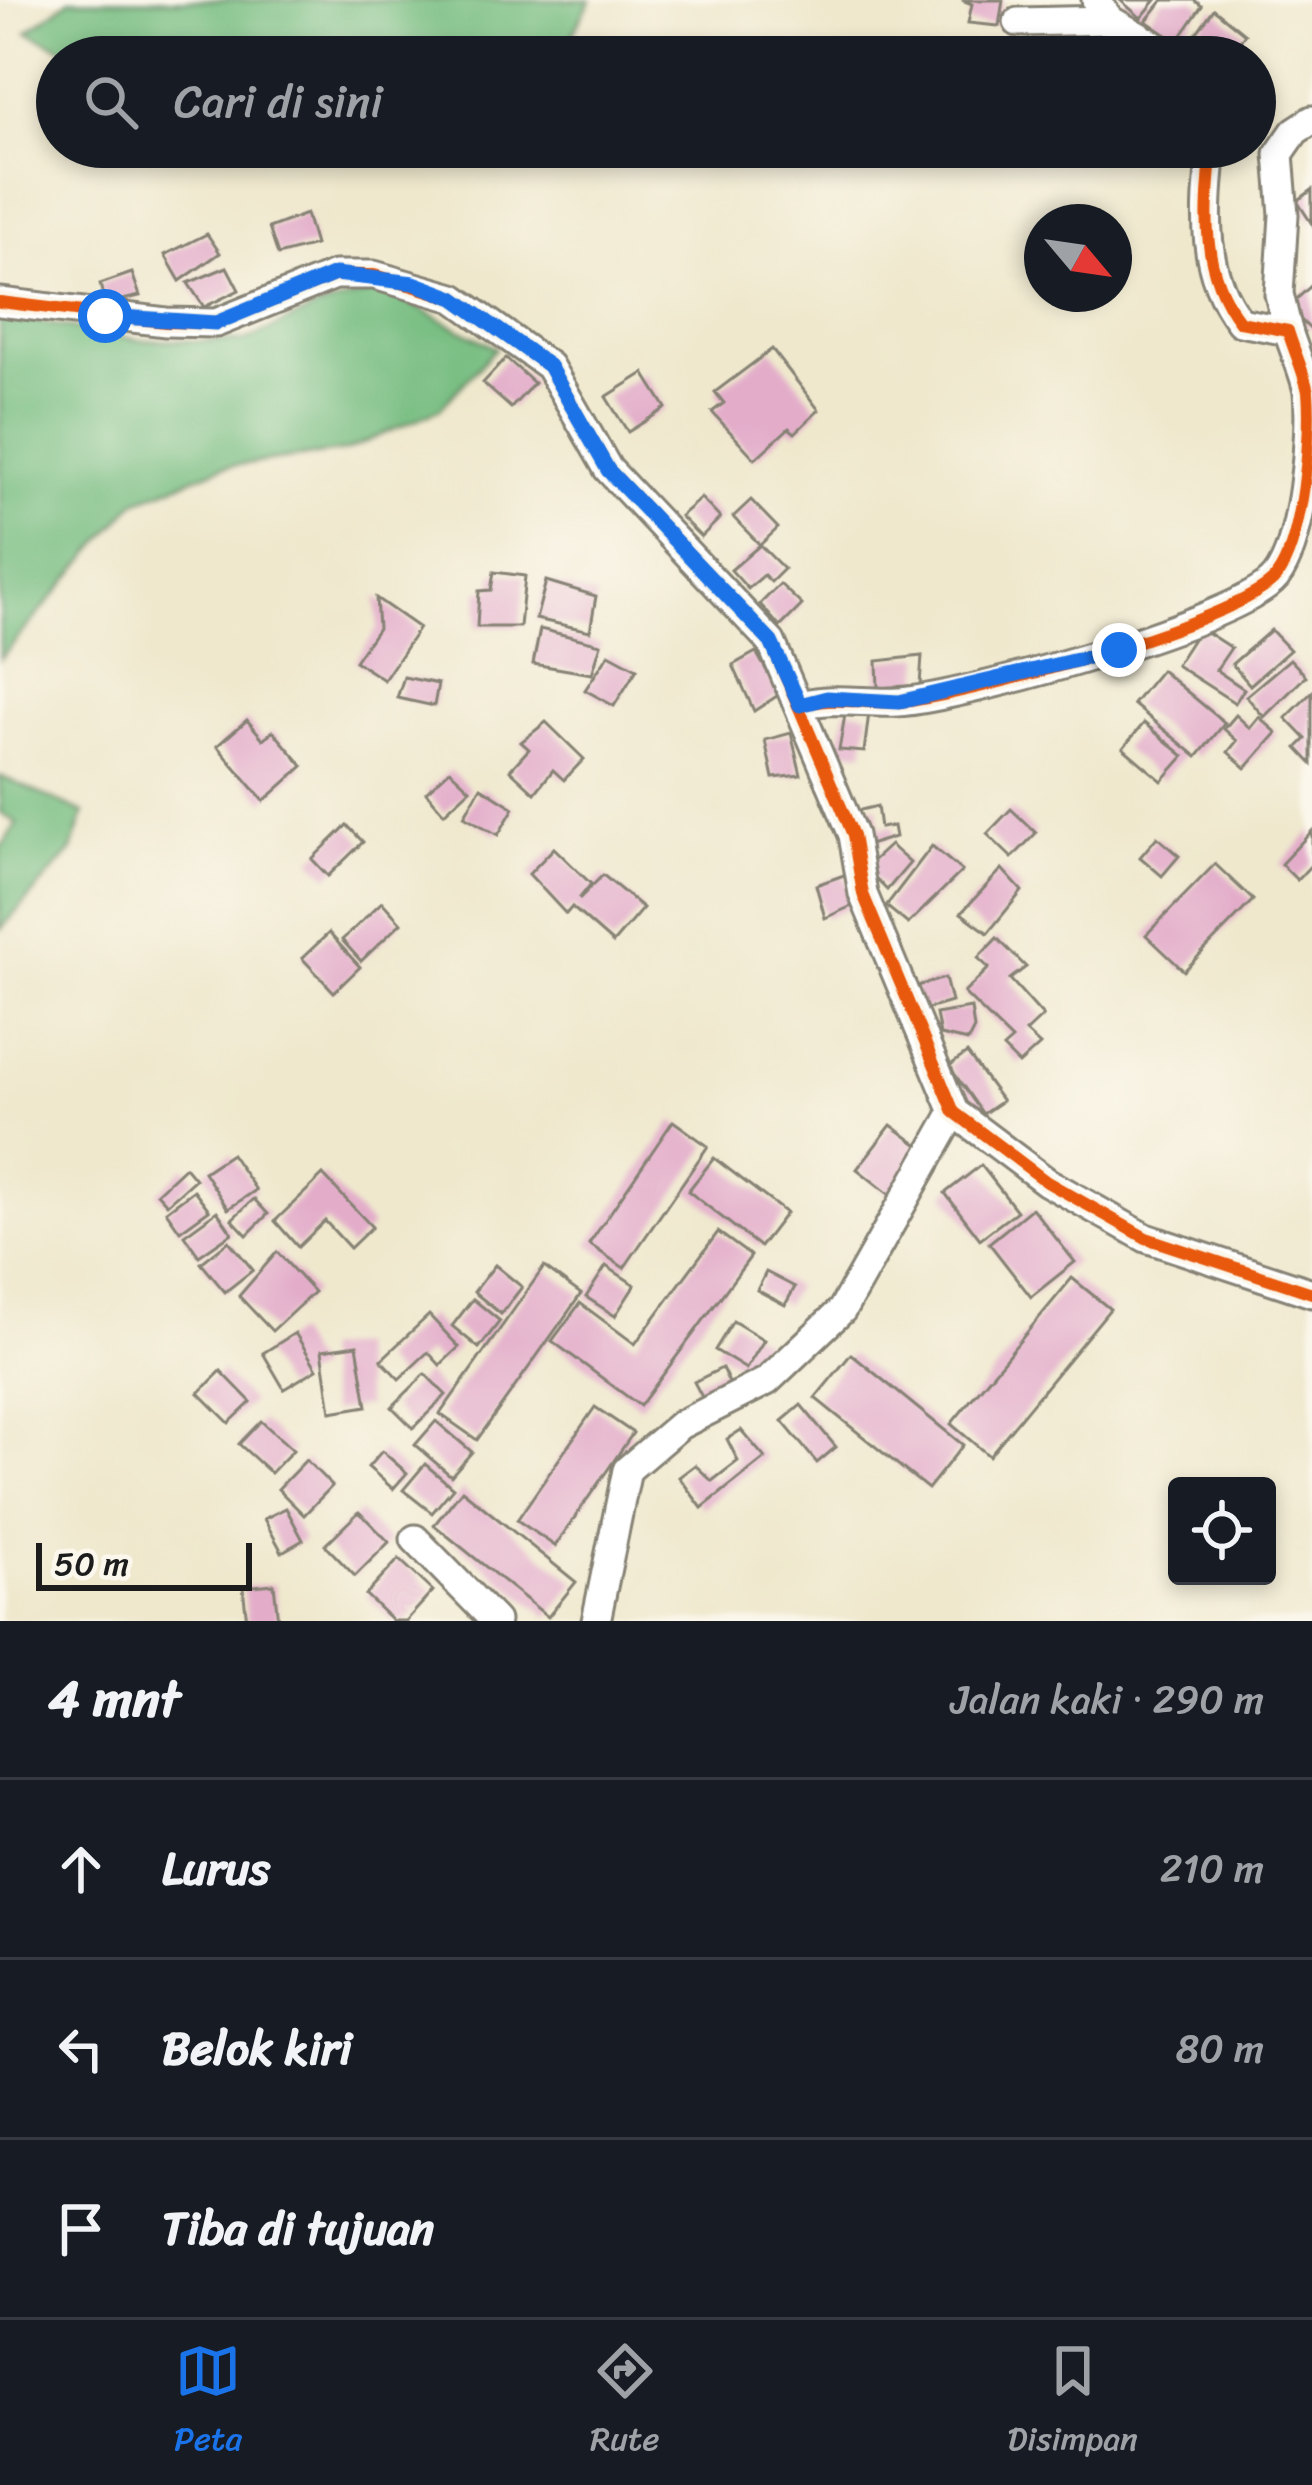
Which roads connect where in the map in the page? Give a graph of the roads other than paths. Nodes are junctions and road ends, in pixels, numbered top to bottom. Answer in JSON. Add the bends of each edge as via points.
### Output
{"nodes":[{"id":1,"x":1103,"y":10,"type":"edge"},
{"id":2,"x":1018,"y":22,"type":"dead end"},
{"id":3,"x":1143,"y":36,"type":"edge"},
{"id":4,"x":1312,"y":120,"type":"edge"},
{"id":5,"x":1211,"y":168,"type":"edge"},
{"id":6,"x":0,"y":302,"type":"edge"},
{"id":7,"x":1288,"y":332,"type":"junction"},
{"id":8,"x":800,"y":705,"type":"junction"},
{"id":9,"x":954,"y":1112,"type":"junction"},
{"id":10,"x":1312,"y":1293,"type":"edge"},
{"id":11,"x":415,"y":1539,"type":"dead end"},
{"id":12,"x":495,"y":1621,"type":"edge"},
{"id":13,"x":596,"y":1621,"type":"edge"}],
"edges":[{"from":1,"to":2,"type":"street"},
{"from":1,"to":3,"type":"street"},
{"from":4,"to":7,"type":"street","via":[[1279,154],[1279,294]]},
{"from":5,"to":7,"type":"street","via":[[1207,260],[1215,280],[1240,322]]},
{"from":6,"to":8,"type":"street","via":[[216,323],[335,274],[414,283],[454,298],[549,366],[608,470],[771,642]]},
{"from":7,"to":8,"type":"street","via":[[1310,423],[1294,537],[1273,582],[1245,604],[1119,650],[899,702],[827,698]]},
{"from":8,"to":9,"type":"street","via":[[853,836],[863,894]]},
{"from":9,"to":10,"type":"street","via":[[1047,1183],[1146,1238]]},
{"from":9,"to":13,"type":"street","via":[[830,1324],[767,1381],[680,1425],[628,1470]]},
{"from":11,"to":12,"type":"street"}]}
